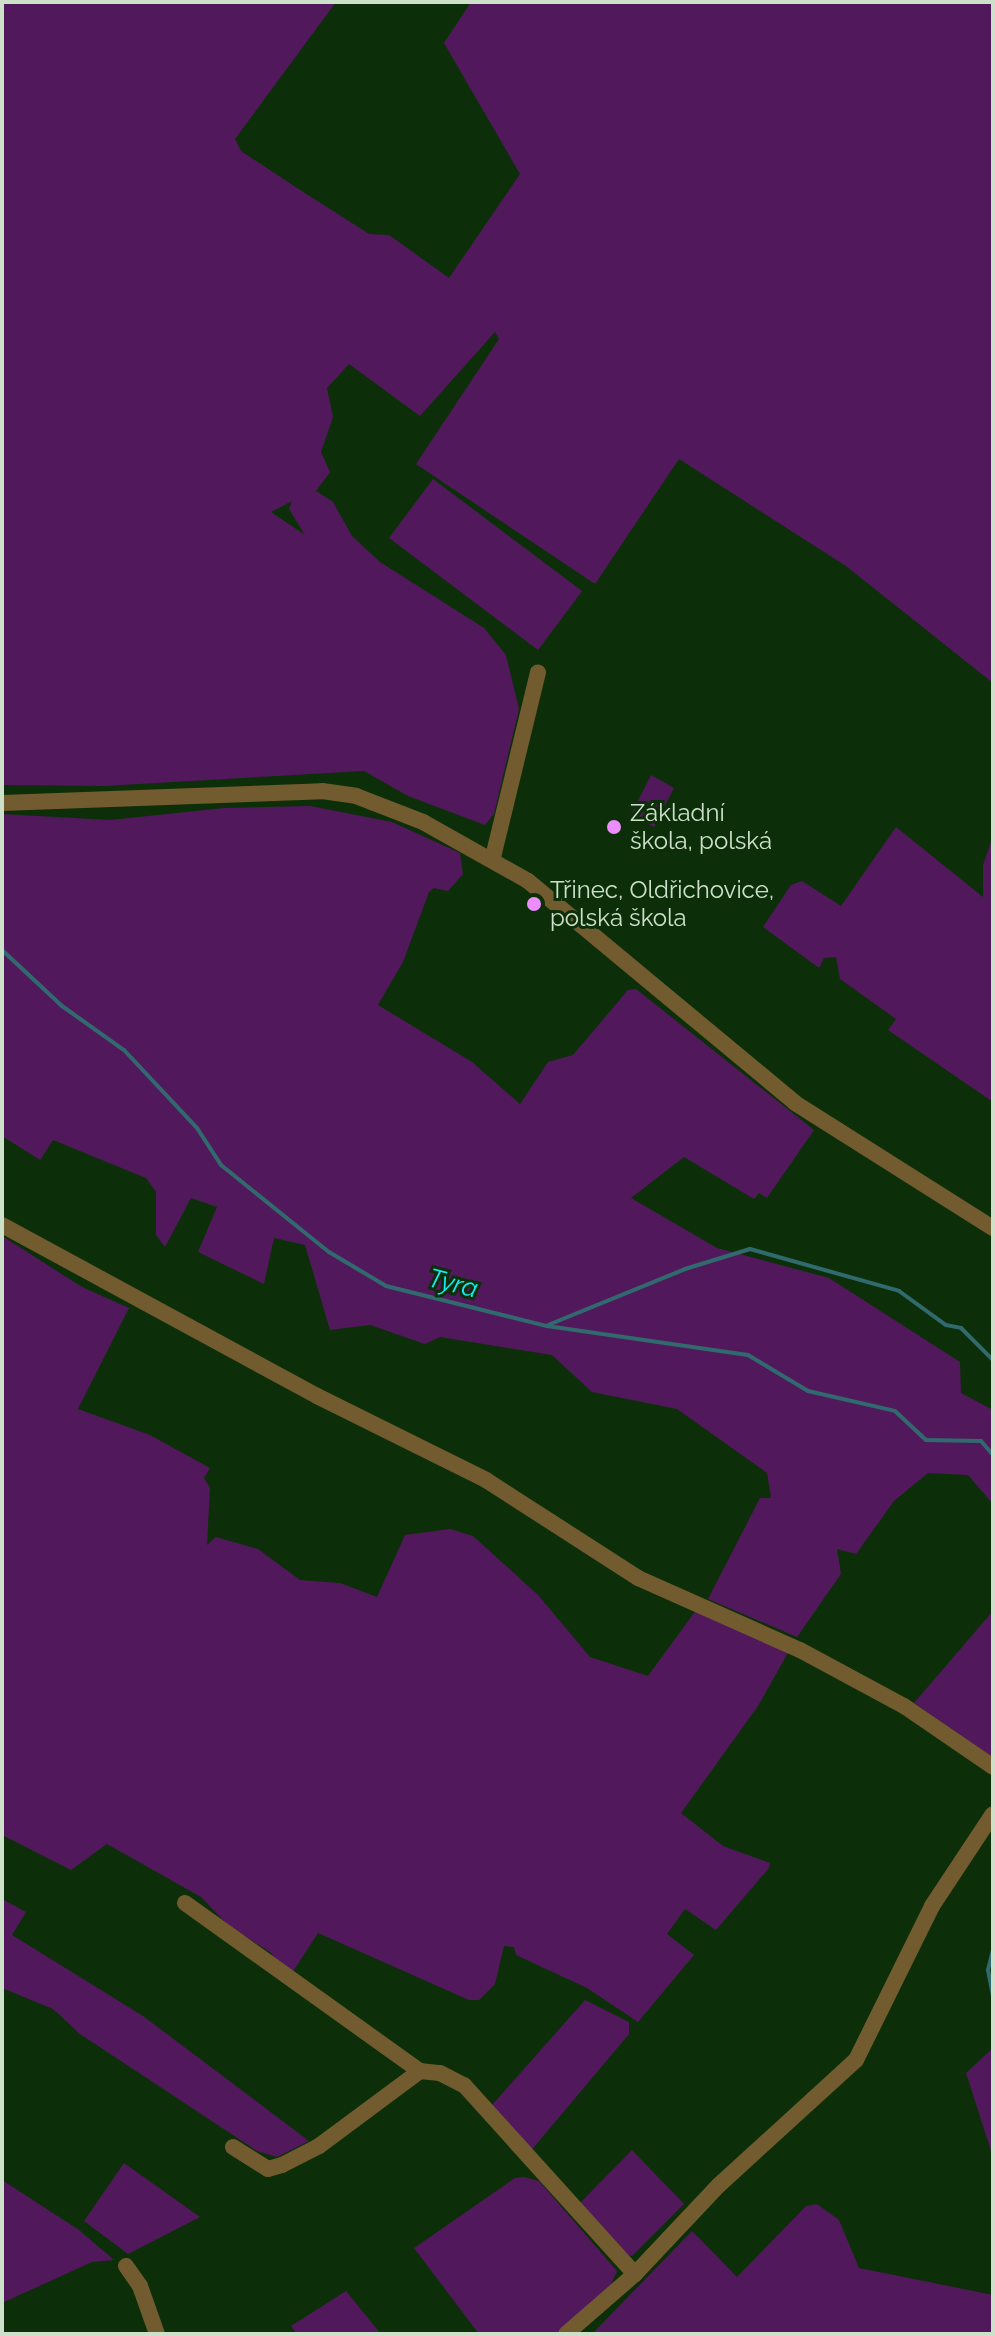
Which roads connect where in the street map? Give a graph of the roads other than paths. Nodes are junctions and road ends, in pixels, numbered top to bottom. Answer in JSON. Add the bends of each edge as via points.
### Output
{"nodes":[{"id":1,"x":538,"y":672,"type":"dead end"},
{"id":2,"x":2,"y":803,"type":"edge"},
{"id":3,"x":493,"y":857,"type":"junction"},
{"id":4,"x":2,"y":1225,"type":"edge"},
{"id":5,"x":993,"y":1228,"type":"edge"},
{"id":6,"x":993,"y":1767,"type":"edge"},
{"id":7,"x":993,"y":1814,"type":"edge"},
{"id":8,"x":185,"y":1903,"type":"dead end"},
{"id":9,"x":420,"y":2071,"type":"junction"},
{"id":10,"x":233,"y":2147,"type":"dead end"},
{"id":11,"x":126,"y":2266,"type":"dead end"},
{"id":12,"x":635,"y":2274,"type":"junction"},
{"id":13,"x":157,"y":2334,"type":"edge"},
{"id":14,"x":566,"y":2334,"type":"edge"}],
"edges":[{"from":1,"to":3,"type":"street"},
{"from":2,"to":3,"type":"street","via":[[322,791],[388,807]]},
{"from":3,"to":5,"type":"street","via":[[795,1103]]},
{"from":4,"to":6,"type":"street","via":[[317,1396],[486,1480],[638,1578],[800,1650],[904,1706]]},
{"from":7,"to":12,"type":"street","via":[[932,1906],[856,2060],[719,2185]]},
{"from":8,"to":9,"type":"street"},
{"from":9,"to":10,"type":"street","via":[[319,2146],[282,2165],[268,2169]]},
{"from":9,"to":12,"type":"street","via":[[440,2073],[464,2085]]},
{"from":11,"to":13,"type":"street","via":[[140,2286]]},
{"from":12,"to":14,"type":"street"}]}
